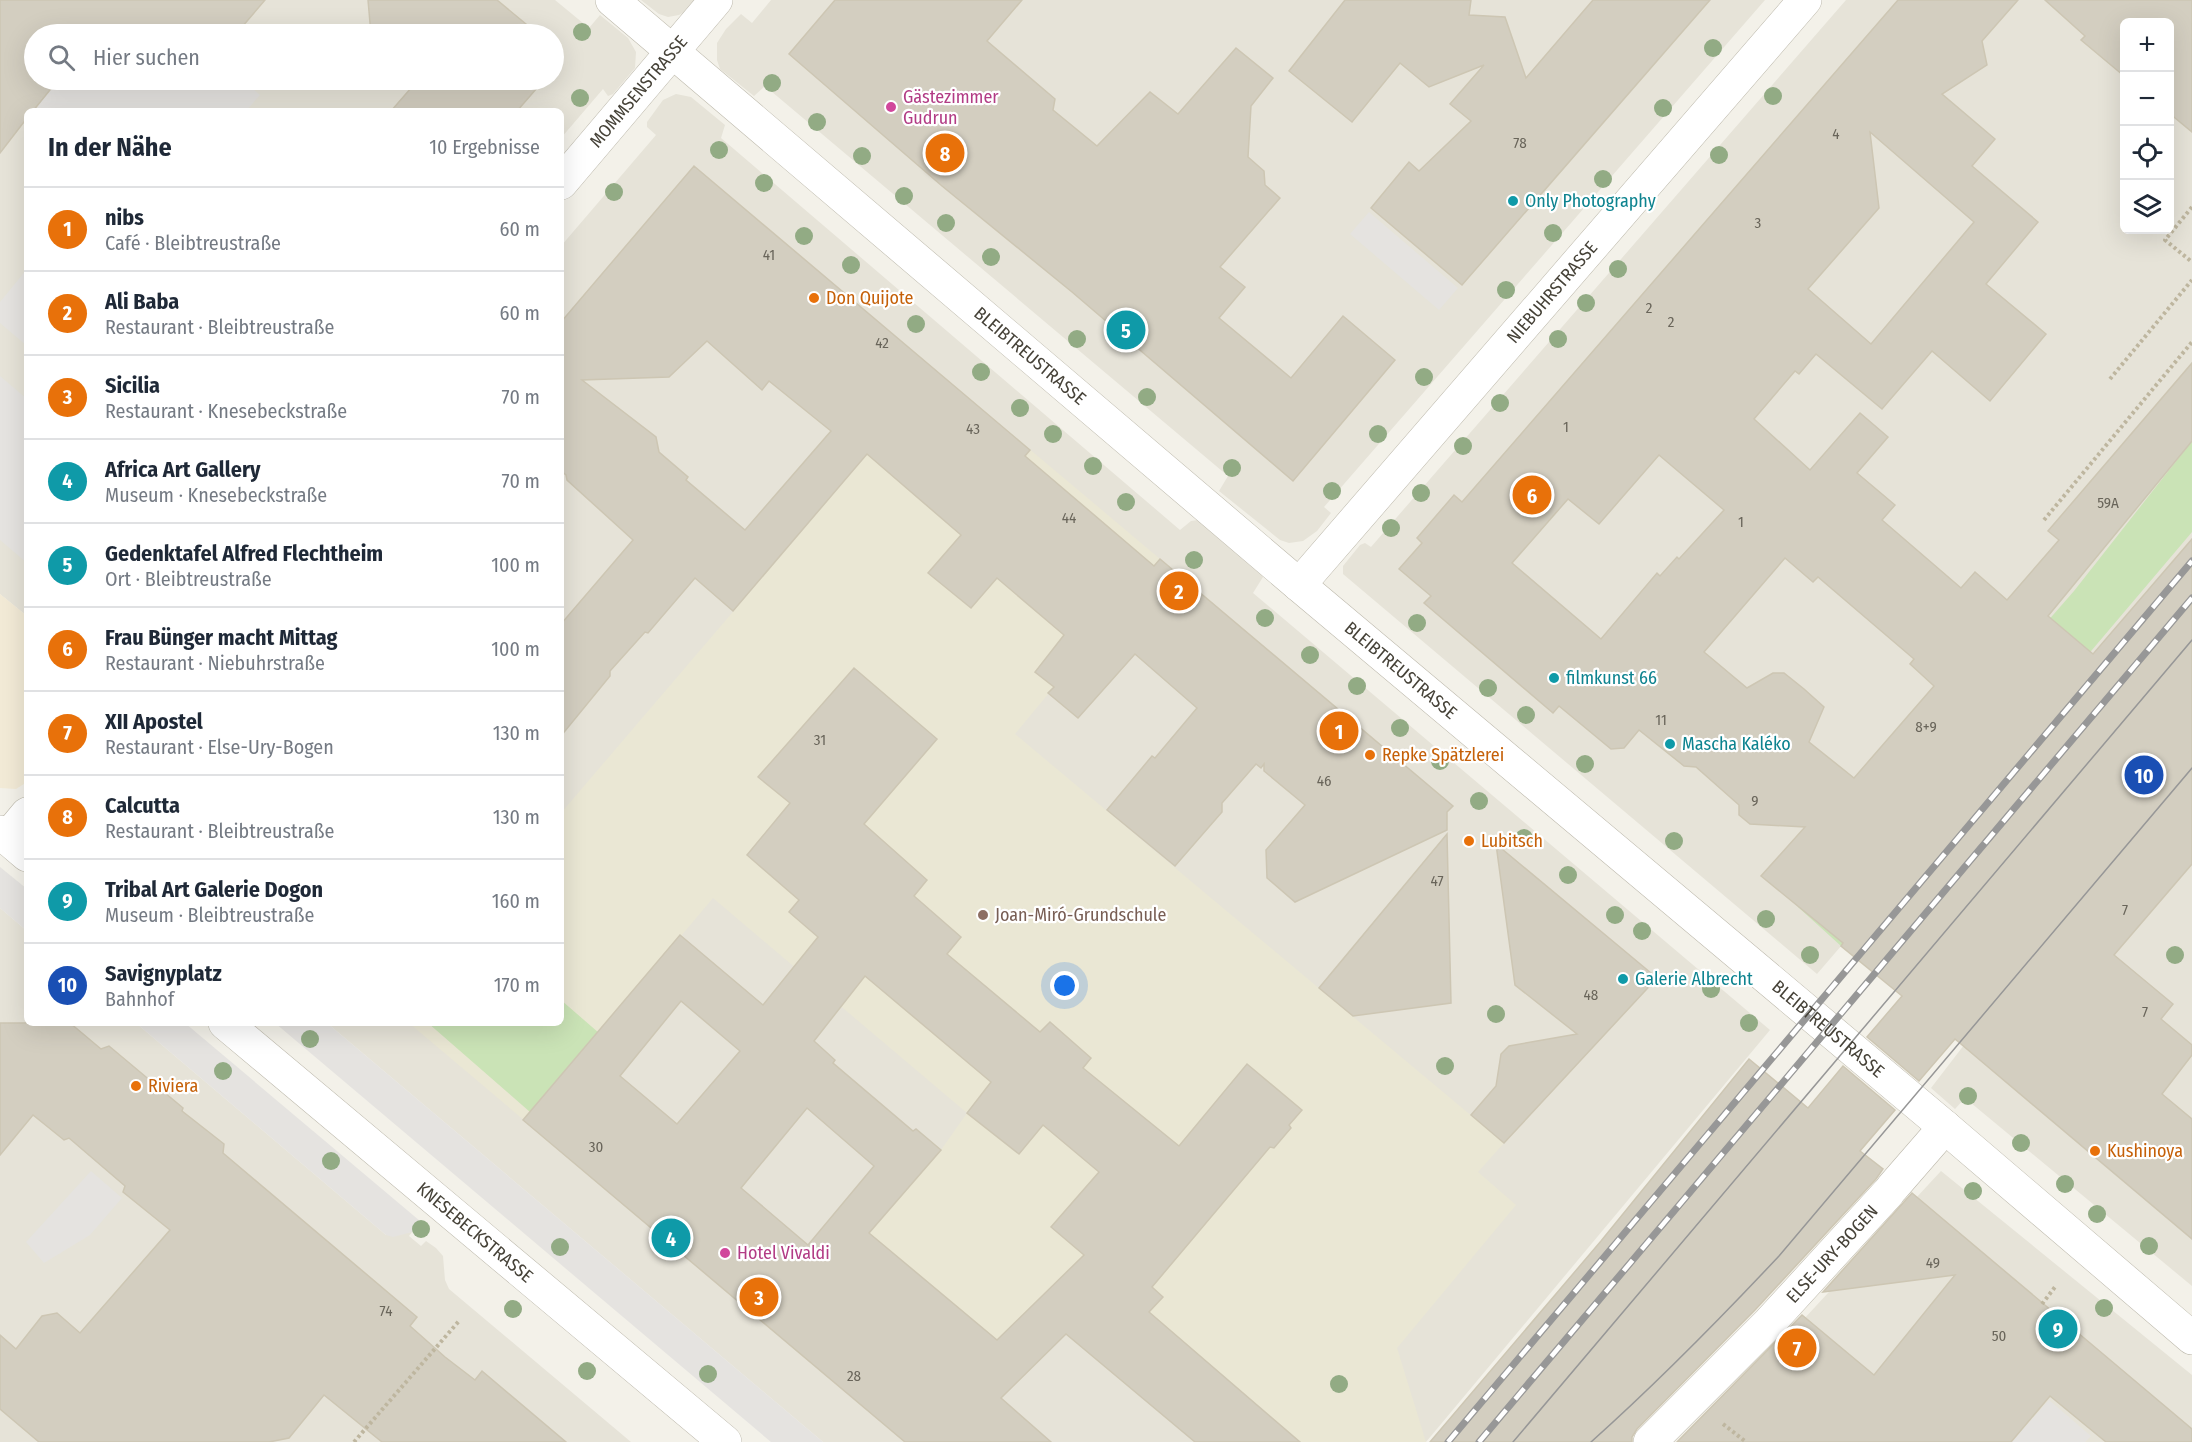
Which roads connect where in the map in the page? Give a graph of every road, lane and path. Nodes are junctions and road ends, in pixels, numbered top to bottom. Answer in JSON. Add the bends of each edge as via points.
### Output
{"nodes":[{"id":1,"x":612,"y":0,"type":"edge"},
{"id":2,"x":716,"y":0,"type":"edge"},
{"id":3,"x":1805,"y":0,"type":"edge"},
{"id":4,"x":672,"y":51,"type":"junction"},
{"id":5,"x":564,"y":179,"type":"edge"},
{"id":6,"x":2192,"y":207,"type":"edge"},
{"id":7,"x":2192,"y":262,"type":"edge"},
{"id":8,"x":2192,"y":280,"type":"edge"},
{"id":9,"x":2192,"y":342,"type":"edge"},
{"id":10,"x":2110,"y":379,"type":"dead end"},
{"id":11,"x":2044,"y":520,"type":"dead end"},
{"id":12,"x":1299,"y":585,"type":"junction"},
{"id":13,"x":229,"y":1026,"type":"edge"},
{"id":14,"x":1945,"y":1127,"type":"junction"},
{"id":15,"x":2055,"y":1287,"type":"dead end"},
{"id":16,"x":2042,"y":1304,"type":"dead end"},
{"id":17,"x":459,"y":1321,"type":"dead end"},
{"id":18,"x":2192,"y":1338,"type":"edge"},
{"id":19,"x":354,"y":1442,"type":"edge"},
{"id":20,"x":725,"y":1442,"type":"edge"},
{"id":21,"x":1650,"y":1442,"type":"edge"}],
"edges":[{"from":1,"to":4,"type":"street","name":"BLEIBTREUSTRASSE"},
{"from":2,"to":4,"type":"street","name":"MOMMSENSTRASSE"},
{"from":3,"to":12,"type":"street","name":"NIEBUHRSTRASSE"},
{"from":4,"to":5,"type":"street","name":"MOMMSENSTRASSE"},
{"from":4,"to":12,"type":"street","name":"BLEIBTREUSTRASSE"},
{"from":6,"to":7,"type":"path","via":[[2165,240]]},
{"from":8,"to":10,"type":"path"},
{"from":9,"to":11,"type":"path"},
{"from":12,"to":14,"type":"street","name":"BLEIBTREUSTRASSE"},
{"from":13,"to":20,"type":"street","name":"KNESEBECKSTRASSE"},
{"from":14,"to":18,"type":"street","name":"BLEIBTREUSTRASSE"},
{"from":14,"to":21,"type":"street","name":"ELSE-URY-BOGEN","via":[[1769,1323]]},
{"from":15,"to":16,"type":"path"},
{"from":17,"to":19,"type":"path"}]}
